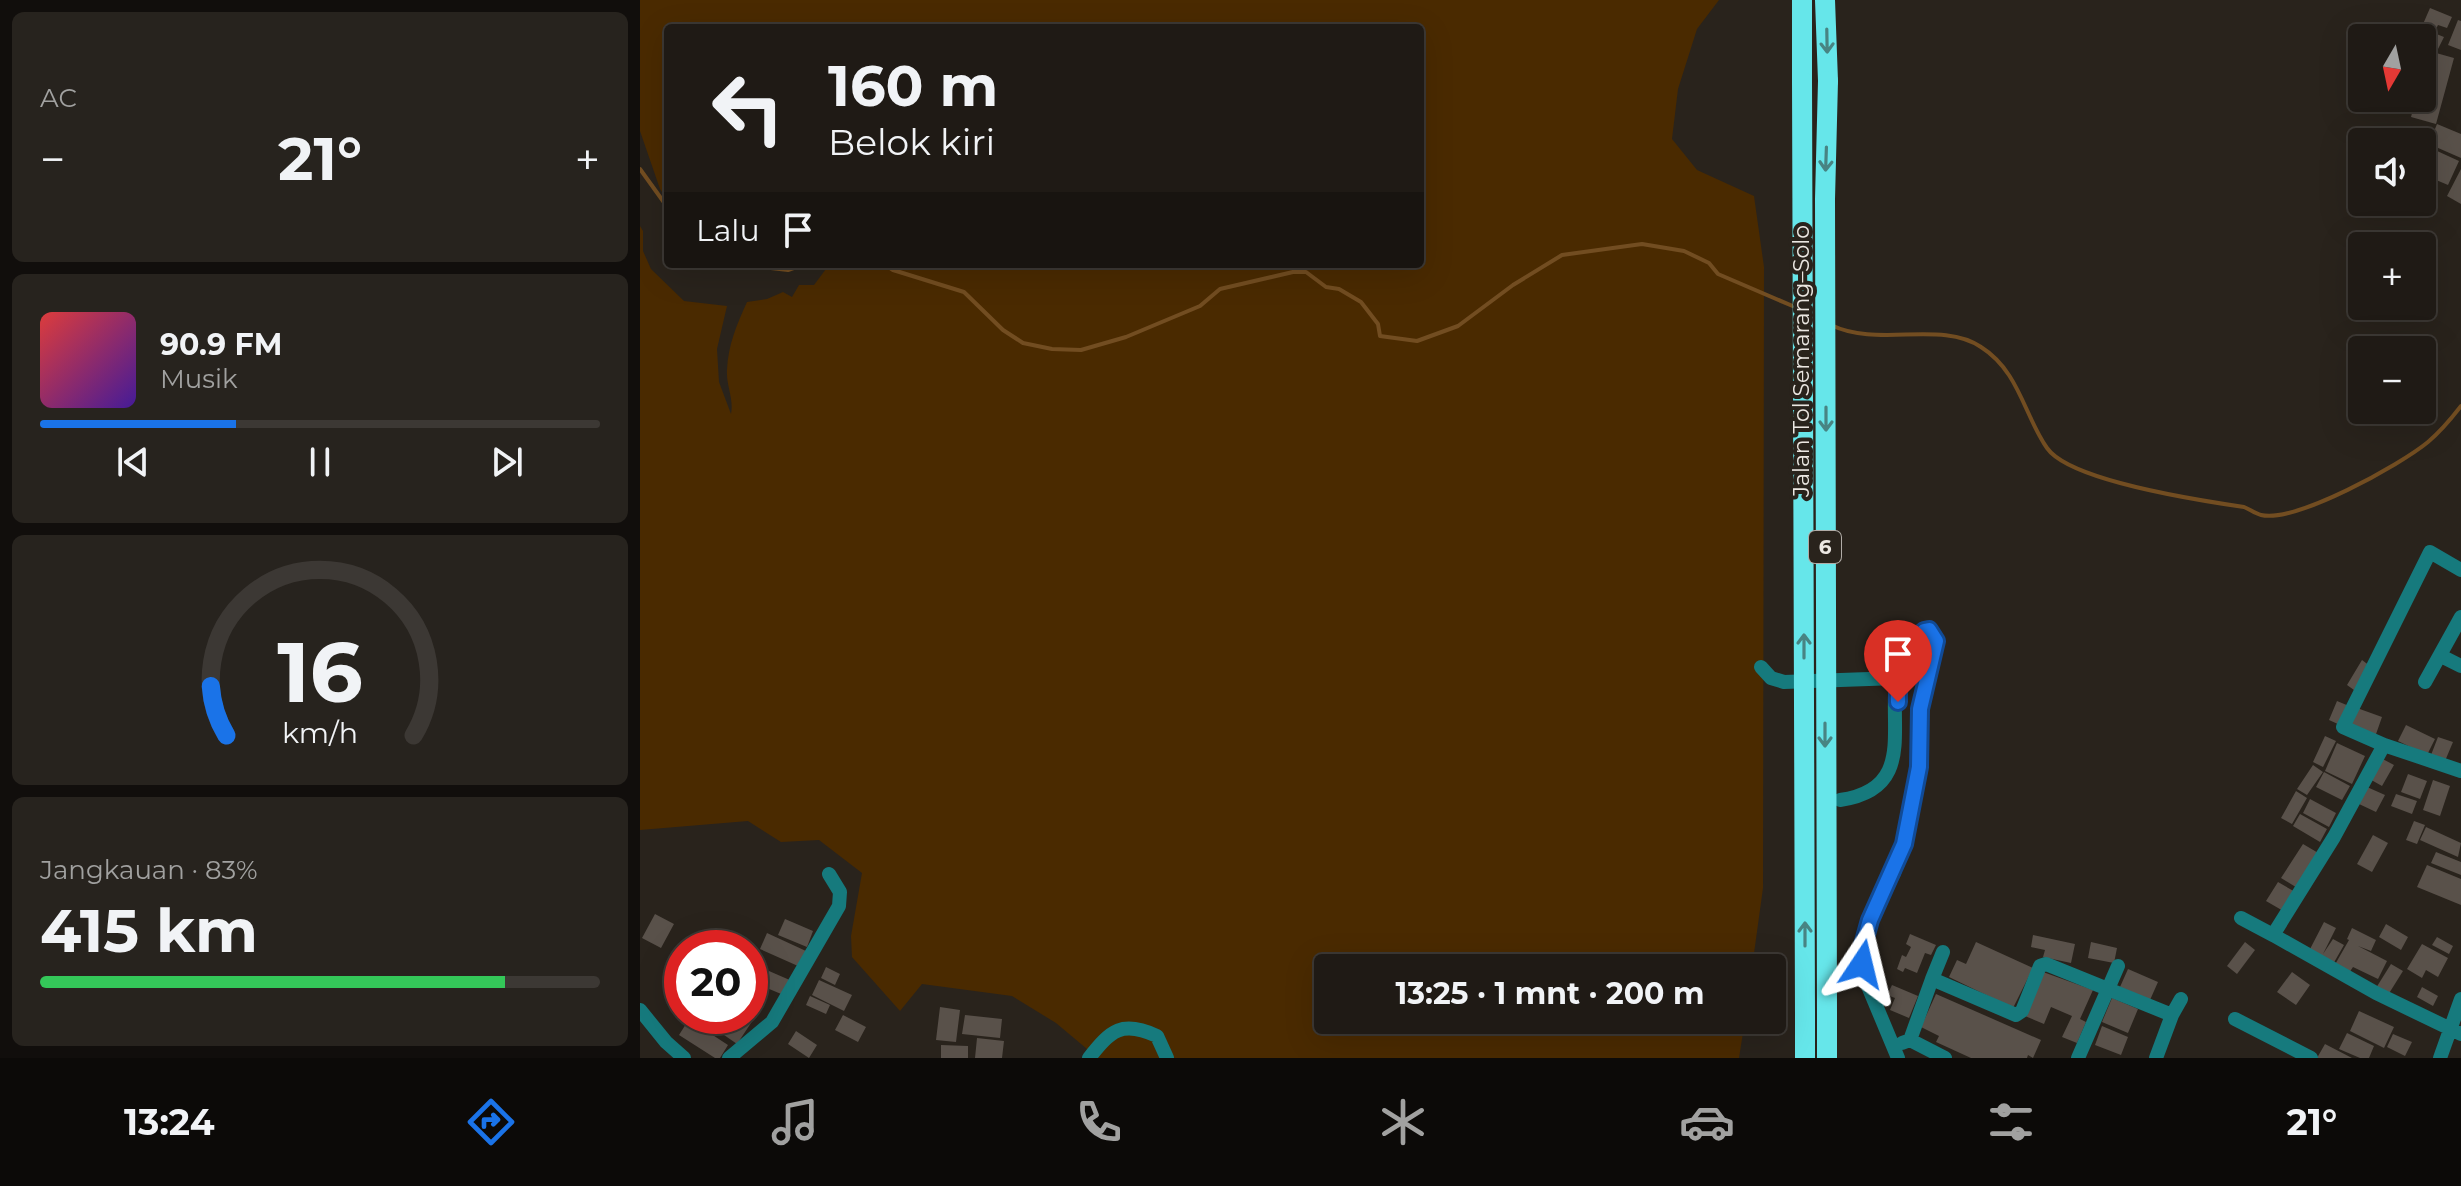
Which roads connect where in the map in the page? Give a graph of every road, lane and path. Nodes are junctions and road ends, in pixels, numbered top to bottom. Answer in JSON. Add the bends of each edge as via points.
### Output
{"nodes":[{"id":1,"x":1802,"y":0,"type":"edge"},
{"id":2,"x":1825,"y":0,"type":"edge"},
{"id":3,"x":2461,"y":570,"type":"edge"},
{"id":4,"x":2461,"y":617,"type":"edge"},
{"id":5,"x":2441,"y":656,"type":"junction"},
{"id":6,"x":2461,"y":666,"type":"edge"},
{"id":7,"x":1761,"y":667,"type":"dead end"},
{"id":8,"x":1897,"y":678,"type":"junction"},
{"id":9,"x":2425,"y":682,"type":"dead end"},
{"id":10,"x":2384,"y":745,"type":"junction"},
{"id":11,"x":2461,"y":771,"type":"edge"},
{"id":12,"x":1840,"y":800,"type":"dead end"},
{"id":13,"x":829,"y":874,"type":"dead end"},
{"id":14,"x":2241,"y":918,"type":"dead end"},
{"id":15,"x":2273,"y":935,"type":"junction"},
{"id":16,"x":1943,"y":952,"type":"dead end"},
{"id":17,"x":2118,"y":966,"type":"dead end"},
{"id":18,"x":1932,"y":979,"type":"junction"},
{"id":19,"x":2107,"y":988,"type":"junction"},
{"id":20,"x":2181,"y":999,"type":"dead end"},
{"id":21,"x":2461,"y":999,"type":"edge"},
{"id":22,"x":640,"y":1010,"type":"edge"},
{"id":23,"x":2172,"y":1015,"type":"junction"},
{"id":24,"x":2235,"y":1019,"type":"dead end"},
{"id":25,"x":2456,"y":1032,"type":"edge"},
{"id":26,"x":1910,"y":1040,"type":"junction"},
{"id":27,"x":1896,"y":1052,"type":"edge"},
{"id":28,"x":684,"y":1058,"type":"edge"},
{"id":29,"x":729,"y":1058,"type":"edge"},
{"id":30,"x":1089,"y":1058,"type":"edge"},
{"id":31,"x":1167,"y":1058,"type":"edge"},
{"id":32,"x":1805,"y":1058,"type":"edge"},
{"id":33,"x":1827,"y":1058,"type":"edge"},
{"id":34,"x":1945,"y":1058,"type":"edge"},
{"id":35,"x":2078,"y":1058,"type":"edge"},
{"id":36,"x":2156,"y":1058,"type":"edge"},
{"id":37,"x":2311,"y":1058,"type":"edge"},
{"id":38,"x":2440,"y":1058,"type":"edge"}],
"edges":[{"from":32,"to":1,"type":"highway","name":"Jalan Tol Semarang–Solo","number":"6","one_way":true,"bridge":true},
{"from":2,"to":33,"type":"highway","name":"Jalan Tol Semarang–Solo","number":"6","one_way":true,"bridge":true},
{"from":3,"to":10,"type":"street","via":[[2430,552],[2343,727]]},
{"from":4,"to":5,"type":"street"},
{"from":5,"to":6,"type":"street"},
{"from":5,"to":9,"type":"street"},
{"from":7,"to":8,"type":"street","via":[[1784,682]]},
{"from":8,"to":12,"type":"street","via":[[1891,765],[1876,789]]},
{"from":8,"to":27,"type":"street","via":[[1902,658],[1929,630],[1936,641],[1920,709],[1919,767],[1904,844],[1863,945],[1865,979]]},
{"from":10,"to":11,"type":"street"},
{"from":10,"to":15,"type":"street"},
{"from":13,"to":29,"type":"street","via":[[840,892],[839,906],[772,1022]]},
{"from":14,"to":15,"type":"street"},
{"from":15,"to":25,"type":"street"},
{"from":16,"to":18,"type":"street"},
{"from":17,"to":19,"type":"street"},
{"from":18,"to":19,"type":"street","via":[[2016,1015],[2043,964]]},
{"from":18,"to":26,"type":"street"},
{"from":19,"to":23,"type":"street"},
{"from":19,"to":35,"type":"street"},
{"from":20,"to":23,"type":"street"},
{"from":21,"to":25,"type":"street"},
{"from":22,"to":28,"type":"street"},
{"from":23,"to":36,"type":"street"},
{"from":24,"to":37,"type":"street"},
{"from":25,"to":38,"type":"street"},
{"from":26,"to":27,"type":"street"},
{"from":26,"to":34,"type":"street"},
{"from":30,"to":31,"type":"street","via":[[1109,1033],[1136,1027],[1157,1036]]}]}
